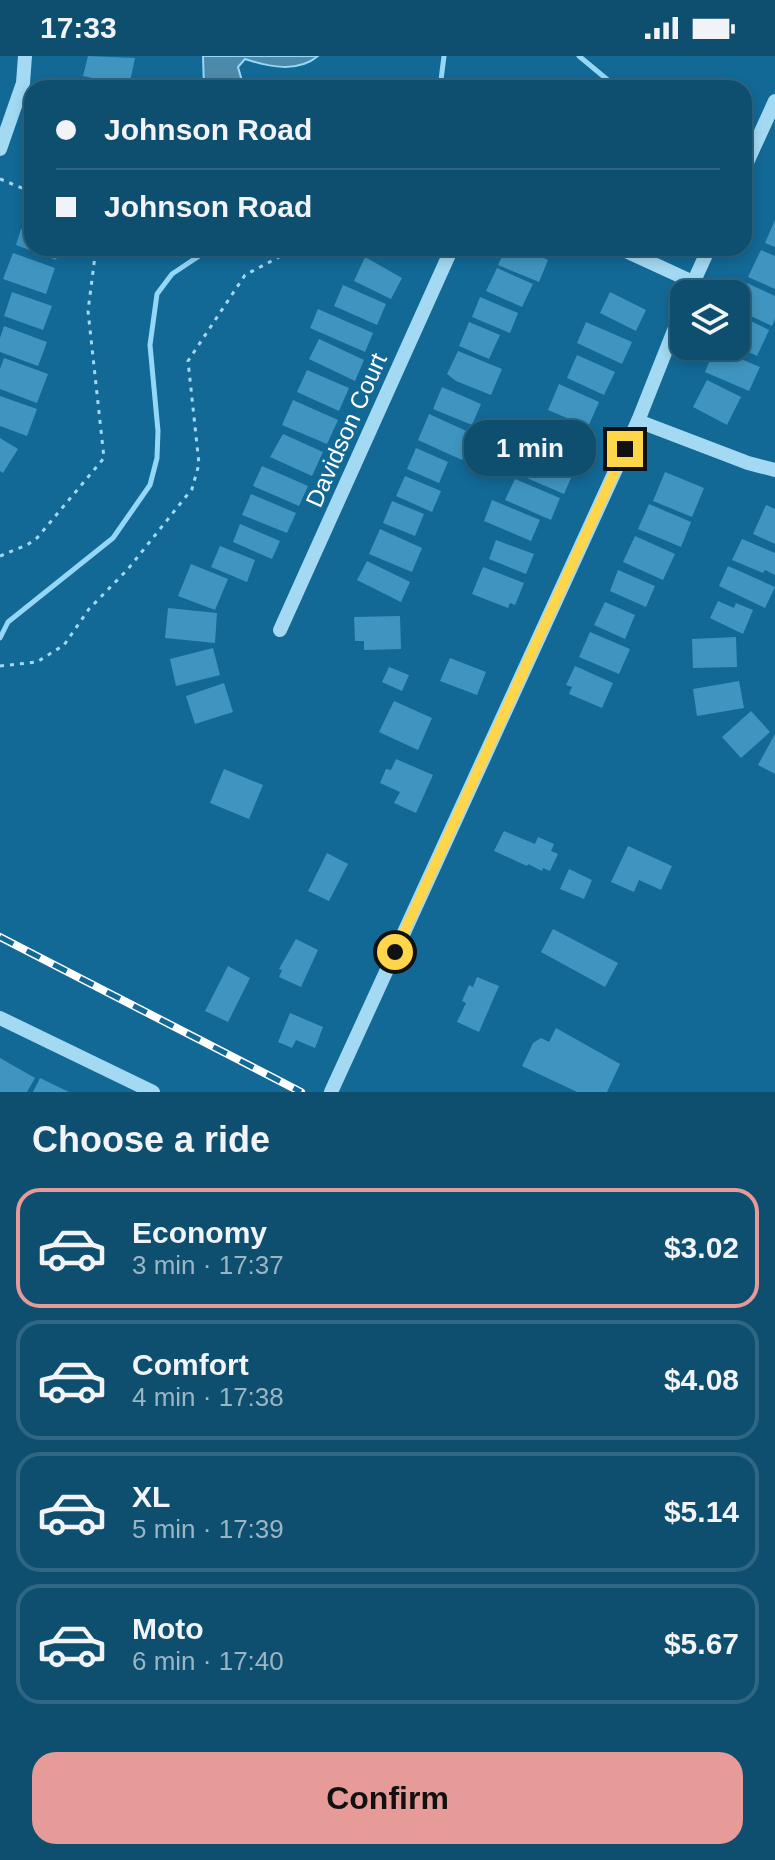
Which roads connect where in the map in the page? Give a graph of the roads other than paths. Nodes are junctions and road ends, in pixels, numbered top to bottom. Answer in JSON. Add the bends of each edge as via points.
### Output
{"nodes":[{"id":1,"x":25,"y":56,"type":"edge"},
{"id":2,"x":775,"y":101,"type":"edge"},
{"id":3,"x":0,"y":149,"type":"edge"},
{"id":4,"x":752,"y":151,"type":"edge"},
{"id":5,"x":448,"y":256,"type":"edge"},
{"id":6,"x":633,"y":256,"type":"edge"},
{"id":7,"x":705,"y":256,"type":"edge"},
{"id":8,"x":677,"y":280,"type":"edge"},
{"id":9,"x":695,"y":280,"type":"edge"},
{"id":10,"x":670,"y":340,"type":"edge"},
{"id":11,"x":638,"y":421,"type":"junction"},
{"id":12,"x":775,"y":470,"type":"edge"},
{"id":13,"x":280,"y":630,"type":"dead end"},
{"id":14,"x":0,"y":1018,"type":"edge"},
{"id":15,"x":153,"y":1092,"type":"edge"},
{"id":16,"x":331,"y":1092,"type":"edge"}],
"edges":[{"from":1,"to":3,"type":"street","via":[[23,83]]},
{"from":2,"to":4,"type":"street"},
{"from":5,"to":13,"type":"street","name":"Davidson Court"},
{"from":6,"to":8,"type":"street"},
{"from":7,"to":9,"type":"street"},
{"from":10,"to":11,"type":"street"},
{"from":11,"to":12,"type":"street"},
{"from":11,"to":16,"type":"street"},
{"from":14,"to":15,"type":"street"}]}
